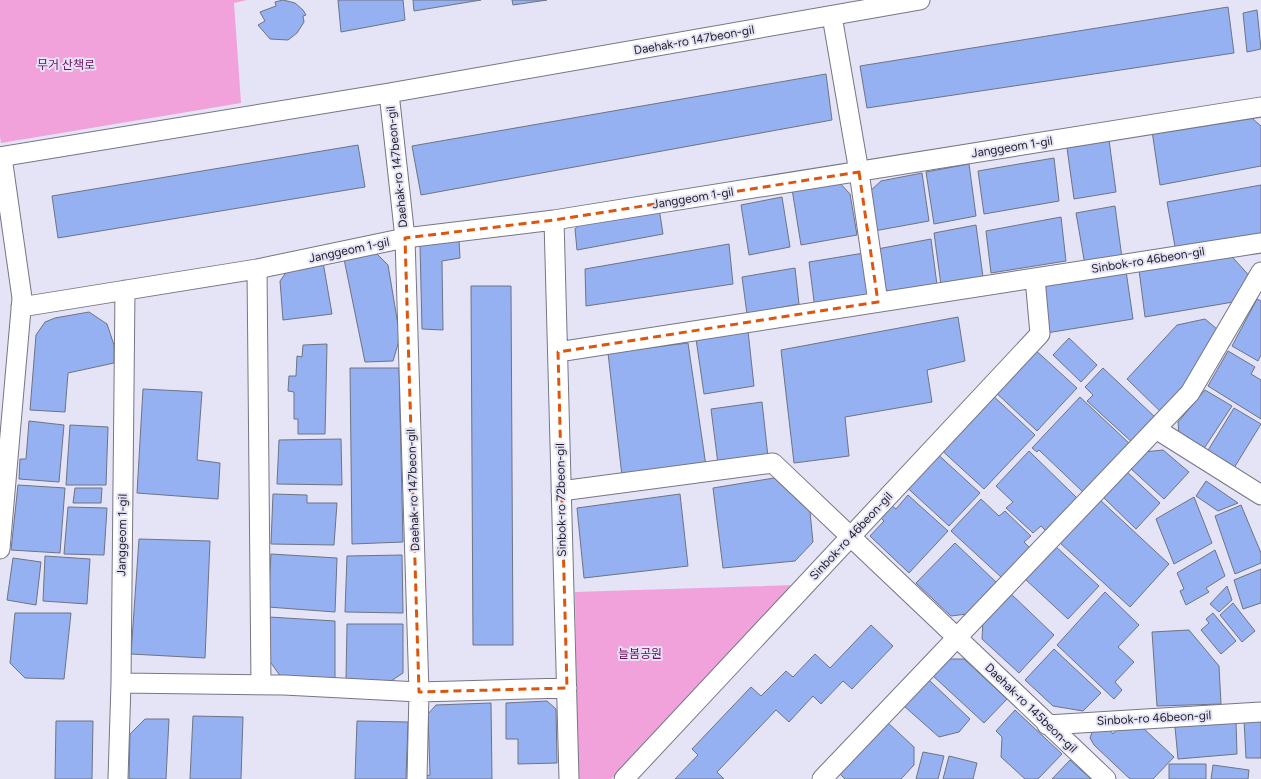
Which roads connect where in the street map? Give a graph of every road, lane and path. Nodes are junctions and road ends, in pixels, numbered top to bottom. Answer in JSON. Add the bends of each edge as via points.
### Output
{"nodes":[{"id":1,"x":920,"y":0,"type":"edge"},
{"id":2,"x":832,"y":16,"type":"junction"},
{"id":3,"x":389,"y":93,"type":"junction"},
{"id":4,"x":1261,"y":107,"type":"edge"},
{"id":5,"x":1,"y":157,"type":"edge"},
{"id":6,"x":859,"y":172,"type":"junction"},
{"id":7,"x":554,"y":220,"type":"junction"},
{"id":8,"x":405,"y":238,"type":"junction"},
{"id":9,"x":1261,"y":243,"type":"edge"},
{"id":10,"x":257,"y":269,"type":"junction"},
{"id":11,"x":1261,"y":272,"type":"edge"},
{"id":12,"x":1035,"y":278,"type":"junction"},
{"id":13,"x":124,"y":290,"type":"junction"},
{"id":14,"x":878,"y":302,"type":"junction"},
{"id":15,"x":21,"y":307,"type":"junction"},
{"id":16,"x":558,"y":352,"type":"junction"},
{"id":17,"x":1156,"y":429,"type":"junction"},
{"id":18,"x":561,"y":491,"type":"junction"},
{"id":19,"x":1261,"y":495,"type":"edge"},
{"id":20,"x":851,"y":537,"type":"junction"},
{"id":21,"x":0,"y":550,"type":"edge"},
{"id":22,"x":956,"y":638,"type":"junction"},
{"id":23,"x":121,"y":683,"type":"junction"},
{"id":24,"x":261,"y":685,"type":"junction"},
{"id":25,"x":566,"y":688,"type":"junction"},
{"id":26,"x":419,"y":692,"type":"junction"},
{"id":27,"x":1261,"y":712,"type":"edge"},
{"id":28,"x":1047,"y":725,"type":"junction"},
{"id":29,"x":825,"y":778,"type":"edge"},
{"id":30,"x":118,"y":779,"type":"edge"},
{"id":31,"x":417,"y":779,"type":"edge"},
{"id":32,"x":569,"y":779,"type":"edge"},
{"id":33,"x":624,"y":779,"type":"edge"},
{"id":34,"x":1106,"y":779,"type":"edge"}],
"edges":[{"from":1,"to":2,"type":"street","name":"Daehak-ro 147beon-gil"},
{"from":2,"to":3,"type":"street","name":"Daehak-ro 147beon-gil"},
{"from":2,"to":6,"type":"street"},
{"from":3,"to":5,"type":"street"},
{"from":3,"to":8,"type":"street","name":"Daehak-ro 147beon-gil"},
{"from":4,"to":6,"type":"street","name":"Janggeom 1-gil"},
{"from":5,"to":15,"type":"street","via":[[22,298]]},
{"from":6,"to":7,"type":"street","name":"Janggeom 1-gil"},
{"from":6,"to":14,"type":"street"},
{"from":7,"to":8,"type":"street","name":"Janggeom 1-gil"},
{"from":7,"to":16,"type":"street","name":"Sinbok-ro 72beon-gil"},
{"from":8,"to":10,"type":"street","name":"Janggeom 1-gil"},
{"from":8,"to":26,"type":"street","name":"Daehak-ro 147beon-gil"},
{"from":9,"to":12,"type":"street","name":"Sinbok-ro 46beon-gil"},
{"from":10,"to":13,"type":"street","name":"Janggeom 1-gil"},
{"from":10,"to":24,"type":"street"},
{"from":11,"to":17,"type":"street","via":[[1190,393]]},
{"from":12,"to":14,"type":"street","name":"Sinbok-ro 46beon-gil"},
{"from":12,"to":20,"type":"street","name":"Sinbok-ro 46beon-gil","via":[[1040,334]]},
{"from":13,"to":15,"type":"street","name":"Janggeom 1-gil"},
{"from":13,"to":23,"type":"street","name":"Janggeom 1-gil"},
{"from":14,"to":16,"type":"street","name":"Sinbok-ro 46beon-gil"},
{"from":15,"to":21,"type":"street"},
{"from":16,"to":18,"type":"street","name":"Sinbok-ro 72beon-gil"},
{"from":17,"to":19,"type":"street"},
{"from":17,"to":22,"type":"street"},
{"from":18,"to":20,"type":"street","name":"Daehak-ro 145beon-gil","via":[[773,463]]},
{"from":18,"to":25,"type":"street","name":"Sinbok-ro 72beon-gil"},
{"from":20,"to":22,"type":"street","name":"Daehak-ro 145beon-gil"},
{"from":20,"to":33,"type":"street","name":"Sinbok-ro 46beon-gil"},
{"from":22,"to":28,"type":"street","name":"Daehak-ro 145beon-gil"},
{"from":22,"to":29,"type":"street"},
{"from":23,"to":24,"type":"street"},
{"from":23,"to":30,"type":"street","name":"Janggeom 1-gil"},
{"from":24,"to":26,"type":"street"},
{"from":25,"to":26,"type":"street"},
{"from":25,"to":32,"type":"street","name":"Sinbok-ro 72beon-gil"},
{"from":26,"to":31,"type":"street","name":"Daehak-ro 147beon-gil"},
{"from":27,"to":28,"type":"street","name":"Sinbok-ro 46beon-gil"},
{"from":28,"to":34,"type":"street","name":"Daehak-ro 145beon-gil"}]}
